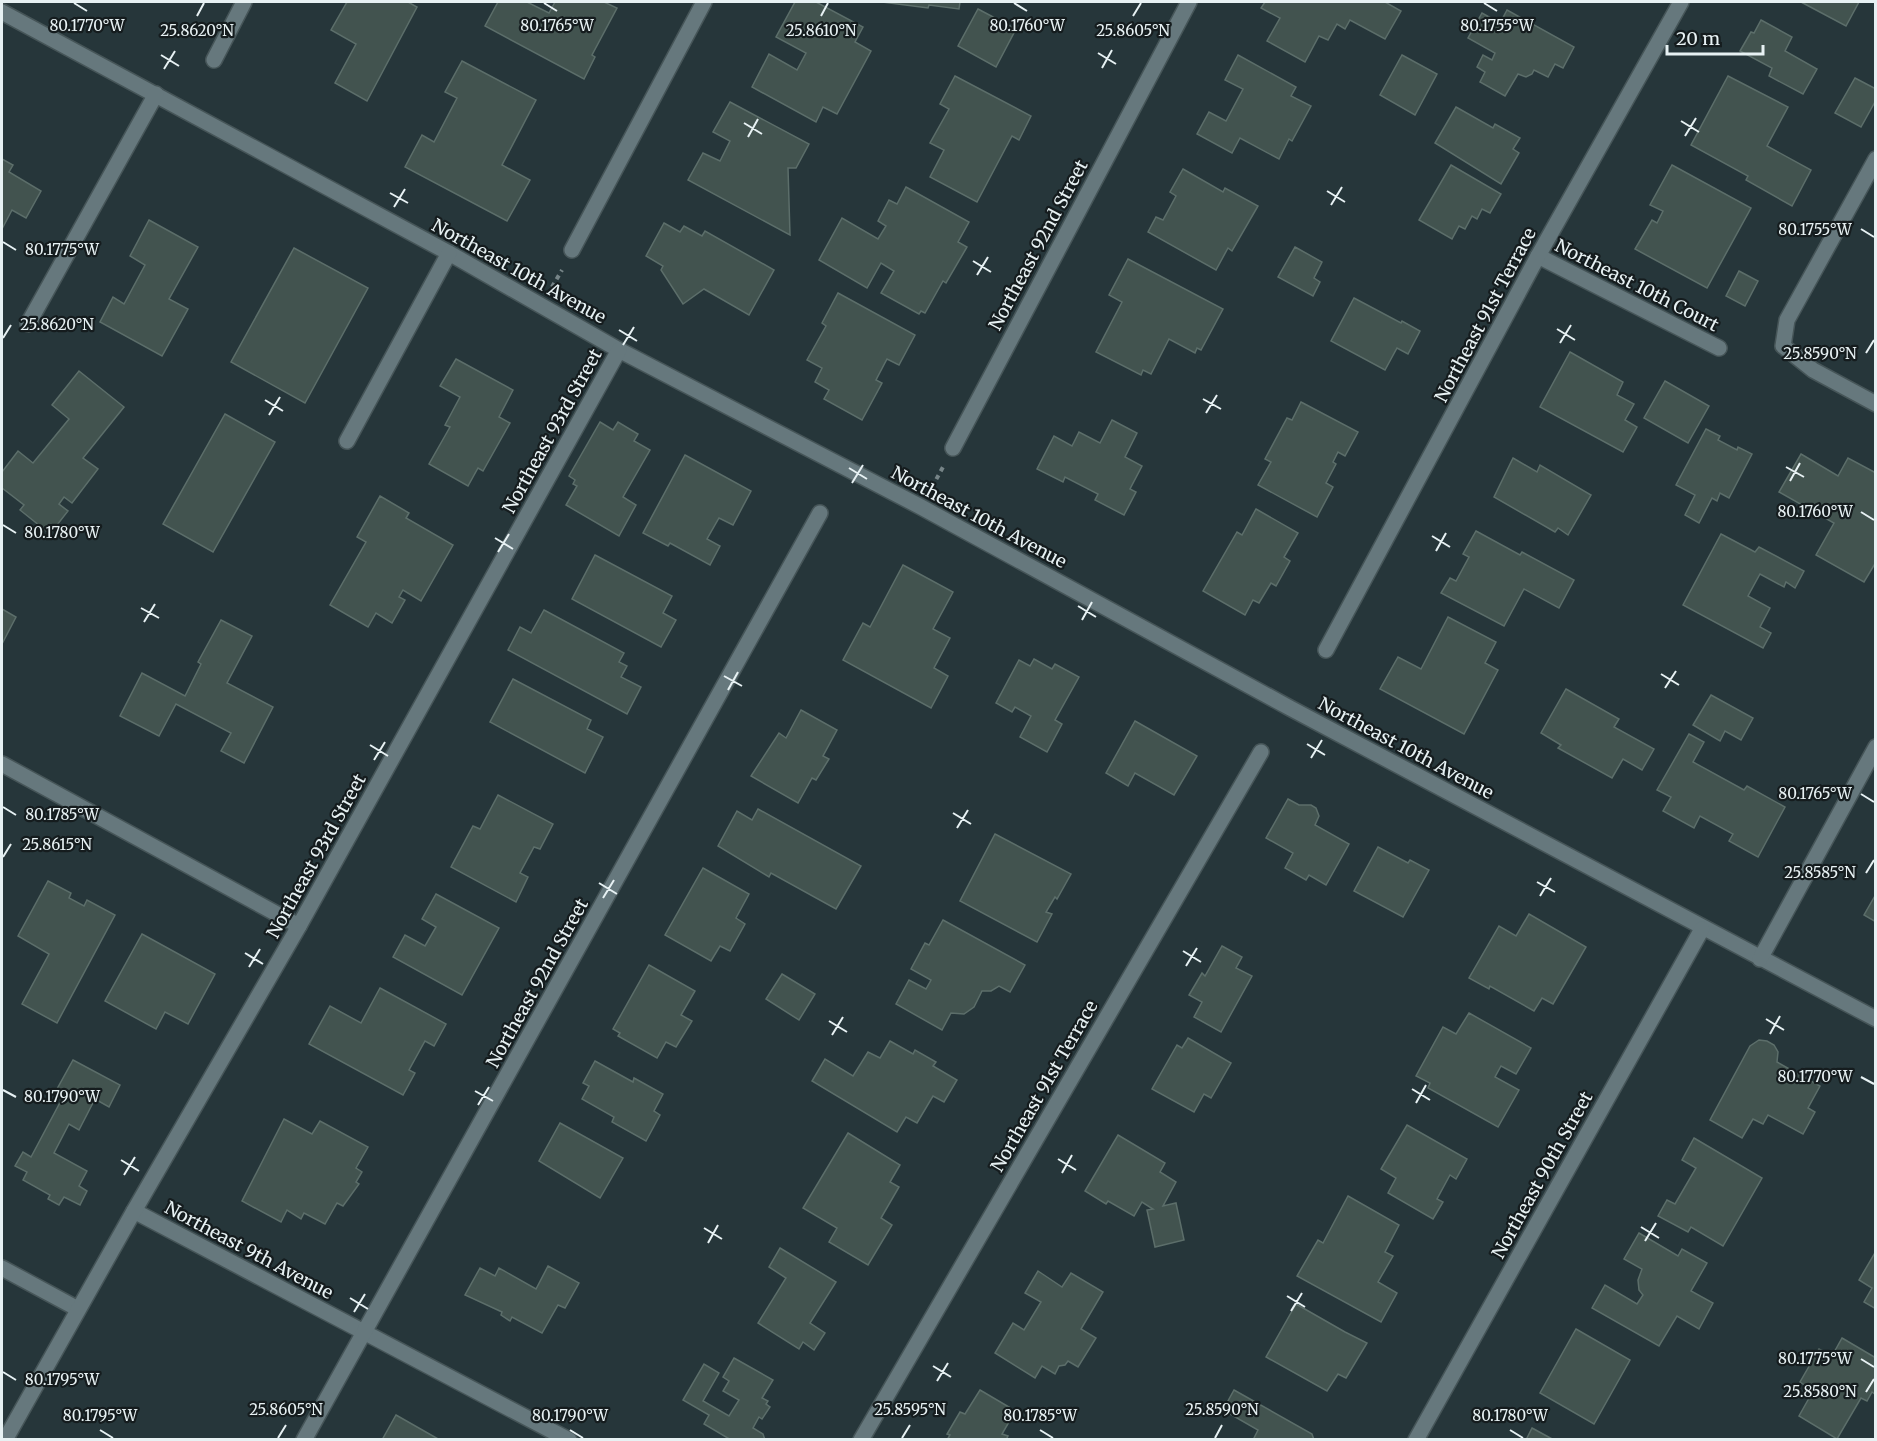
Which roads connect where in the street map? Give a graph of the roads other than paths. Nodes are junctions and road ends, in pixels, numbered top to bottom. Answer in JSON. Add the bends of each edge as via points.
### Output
{"nodes":[{"id":1,"x":244,"y":2,"type":"edge"},
{"id":2,"x":704,"y":2,"type":"edge"},
{"id":3,"x":1189,"y":2,"type":"edge"},
{"id":4,"x":1681,"y":2,"type":"edge"},
{"id":5,"x":2,"y":12,"type":"edge"},
{"id":6,"x":214,"y":60,"type":"dead end"},
{"id":7,"x":156,"y":94,"type":"junction"},
{"id":8,"x":1875,"y":159,"type":"edge"},
{"id":9,"x":573,"y":250,"type":"road end"},
{"id":10,"x":449,"y":253,"type":"junction"},
{"id":11,"x":1538,"y":256,"type":"junction"},
{"id":12,"x":28,"y":324,"type":"dead end"},
{"id":13,"x":1719,"y":348,"type":"dead end"},
{"id":14,"x":619,"y":350,"type":"junction"},
{"id":15,"x":1875,"y":404,"type":"edge"},
{"id":16,"x":346,"y":441,"type":"dead end"},
{"id":17,"x":953,"y":448,"type":"road end"},
{"id":18,"x":820,"y":513,"type":"dead end"},
{"id":19,"x":1326,"y":650,"type":"dead end"},
{"id":20,"x":1875,"y":747,"type":"edge"},
{"id":21,"x":1261,"y":752,"type":"dead end"},
{"id":22,"x":2,"y":764,"type":"edge"},
{"id":23,"x":299,"y":926,"type":"junction"},
{"id":24,"x":1702,"y":928,"type":"junction"},
{"id":25,"x":1760,"y":959,"type":"junction"},
{"id":26,"x":1875,"y":1019,"type":"edge"},
{"id":27,"x":134,"y":1211,"type":"junction"},
{"id":28,"x":2,"y":1268,"type":"edge"},
{"id":29,"x":78,"y":1309,"type":"junction"},
{"id":30,"x":365,"y":1332,"type":"junction"},
{"id":31,"x":5,"y":1440,"type":"edge"},
{"id":32,"x":304,"y":1440,"type":"edge"},
{"id":33,"x":569,"y":1440,"type":"edge"},
{"id":34,"x":861,"y":1440,"type":"edge"},
{"id":35,"x":1416,"y":1440,"type":"edge"}],
"edges":[{"from":1,"to":6,"type":"street"},
{"from":2,"to":9,"type":"street"},
{"from":3,"to":17,"type":"street","name":"Northeast 92nd Street"},
{"from":4,"to":11,"type":"street","name":"Northeast 91st Terrace"},
{"from":5,"to":7,"type":"street","name":"Northeast 10th Avenue"},
{"from":7,"to":10,"type":"street","name":"Northeast 10th Avenue"},
{"from":7,"to":12,"type":"street"},
{"from":8,"to":15,"type":"street","via":[[1787,320],[1783,346],[1813,370]]},
{"from":10,"to":14,"type":"street","name":"Northeast 10th Avenue"},
{"from":10,"to":16,"type":"street"},
{"from":11,"to":13,"type":"street","name":"Northeast 10th Court"},
{"from":11,"to":19,"type":"street","name":"Northeast 91st Terrace"},
{"from":14,"to":23,"type":"street","name":"Northeast 93rd Street"},
{"from":14,"to":24,"type":"street","name":"Northeast 10th Avenue","via":[[921,507]]},
{"from":18,"to":30,"type":"street","name":"Northeast 92nd Street"},
{"from":20,"to":25,"type":"street"},
{"from":21,"to":34,"type":"street","name":"Northeast 91st Terrace"},
{"from":22,"to":23,"type":"street"},
{"from":23,"to":27,"type":"street","name":"Northeast 93rd Street"},
{"from":24,"to":25,"type":"street","name":"Northeast 10th Avenue"},
{"from":24,"to":35,"type":"street","name":"Northeast 90th Street"},
{"from":25,"to":26,"type":"street","name":"Northeast 10th Avenue"},
{"from":27,"to":29,"type":"street","name":"Northeast 93rd Street"},
{"from":27,"to":30,"type":"street","name":"Northeast 9th Avenue"},
{"from":28,"to":29,"type":"street"},
{"from":29,"to":31,"type":"street","name":"Northeast 93rd Street"},
{"from":30,"to":32,"type":"street","name":"Northeast 92nd Street"},
{"from":30,"to":33,"type":"street","name":"Northeast 9th Avenue"}]}
